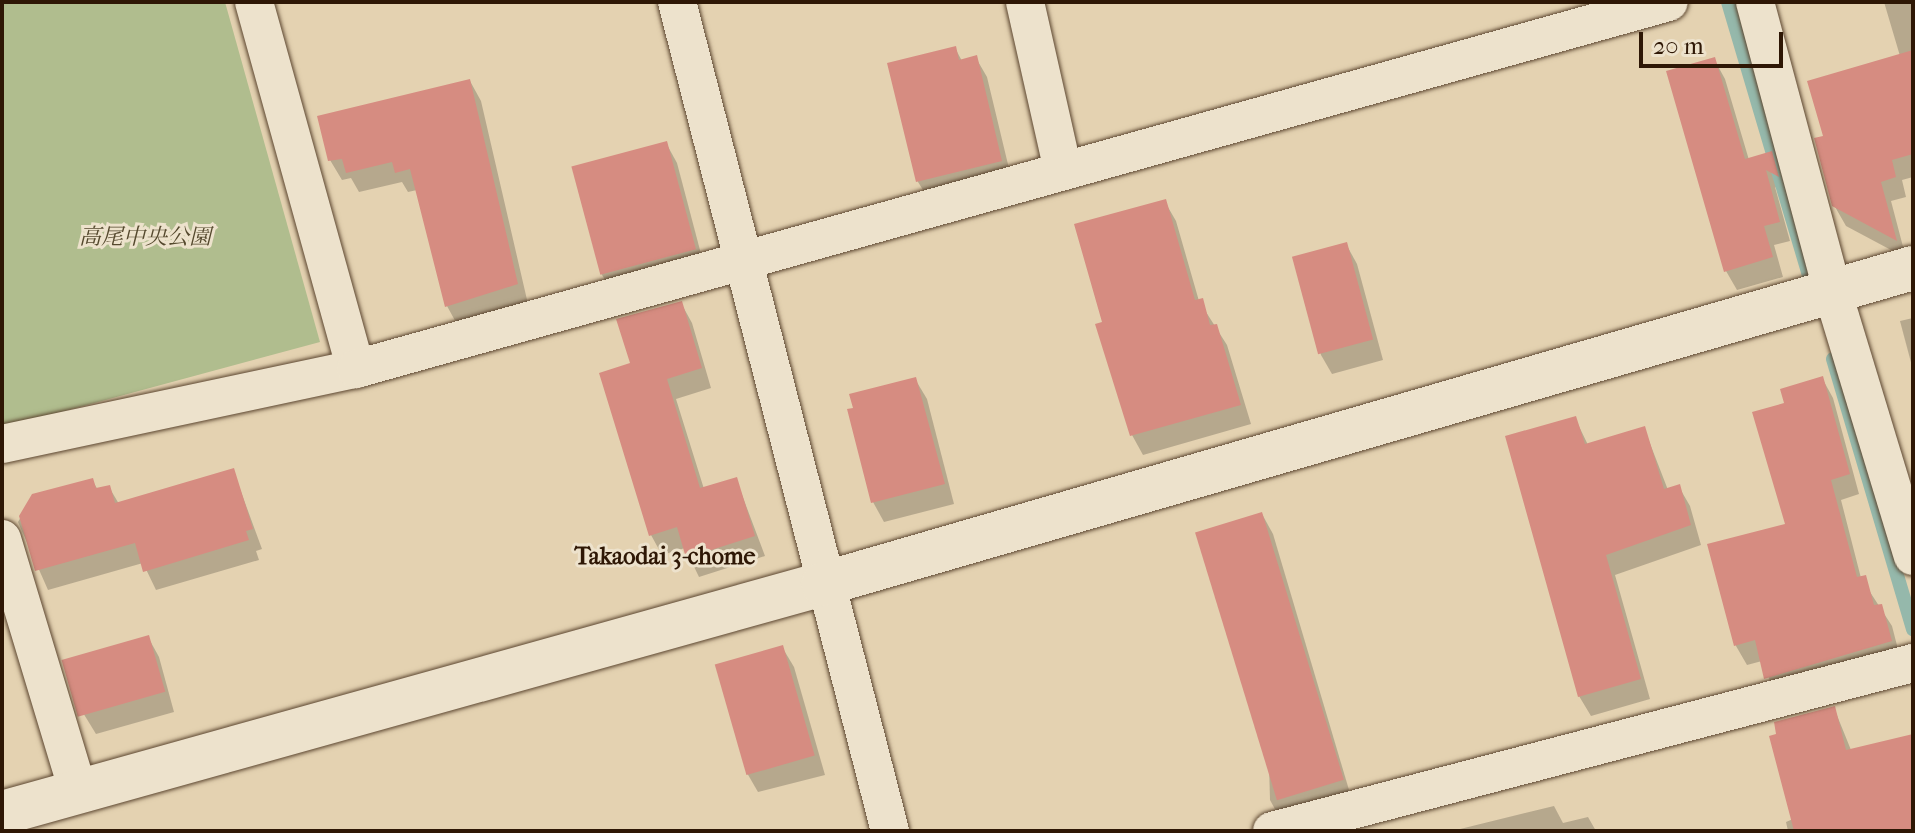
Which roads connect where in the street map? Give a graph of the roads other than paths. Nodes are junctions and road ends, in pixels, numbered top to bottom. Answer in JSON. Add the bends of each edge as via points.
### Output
{"nodes":[{"id":1,"x":254,"y":2,"type":"edge"},
{"id":2,"x":677,"y":2,"type":"edge"},
{"id":3,"x":1025,"y":2,"type":"edge"},
{"id":4,"x":1669,"y":2,"type":"edge"},
{"id":5,"x":1755,"y":2,"type":"edge"},
{"id":6,"x":1063,"y":171,"type":"junction"},
{"id":7,"x":741,"y":259,"type":"junction"},
{"id":8,"x":1913,"y":268,"type":"edge"},
{"id":9,"x":1832,"y":290,"type":"junction"},
{"id":10,"x":356,"y":369,"type":"junction"},
{"id":11,"x":2,"y":444,"type":"edge"},
{"id":12,"x":2,"y":539,"type":"edge"},
{"id":13,"x":1913,"y":556,"type":"edge"},
{"id":14,"x":823,"y":584,"type":"junction"},
{"id":15,"x":1913,"y":663,"type":"edge"},
{"id":16,"x":78,"y":791,"type":"junction"},
{"id":17,"x":2,"y":813,"type":"edge"},
{"id":18,"x":890,"y":831,"type":"edge"},
{"id":19,"x":1272,"y":831,"type":"edge"}],
"edges":[{"from":1,"to":10,"type":"street"},
{"from":2,"to":7,"type":"street"},
{"from":3,"to":6,"type":"street"},
{"from":4,"to":6,"type":"street"},
{"from":5,"to":9,"type":"street"},
{"from":6,"to":7,"type":"street"},
{"from":7,"to":10,"type":"street"},
{"from":7,"to":14,"type":"street"},
{"from":8,"to":9,"type":"street"},
{"from":9,"to":13,"type":"street"},
{"from":9,"to":14,"type":"street"},
{"from":10,"to":11,"type":"street"},
{"from":12,"to":16,"type":"street"},
{"from":14,"to":16,"type":"street"},
{"from":14,"to":18,"type":"street"},
{"from":15,"to":19,"type":"street"},
{"from":16,"to":17,"type":"street"}]}
